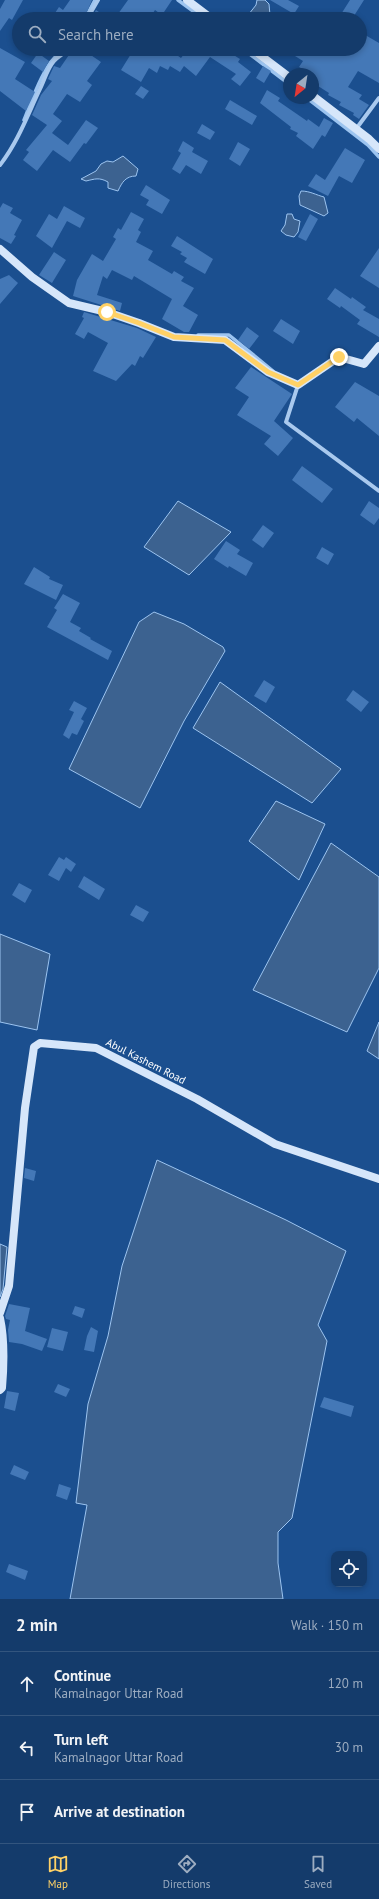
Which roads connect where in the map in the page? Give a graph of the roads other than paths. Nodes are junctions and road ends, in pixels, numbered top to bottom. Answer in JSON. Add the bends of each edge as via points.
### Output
{"nodes":[{"id":1,"x":98,"y":0,"type":"edge"},
{"id":2,"x":187,"y":0,"type":"edge"},
{"id":3,"x":91,"y":12,"type":"edge"},
{"id":4,"x":203,"y":12,"type":"edge"},
{"id":5,"x":61,"y":56,"type":"edge"},
{"id":6,"x":261,"y":56,"type":"edge"},
{"id":7,"x":283,"y":72,"type":"edge"},
{"id":8,"x":379,"y":98,"type":"edge"},
{"id":9,"x":319,"y":101,"type":"edge"},
{"id":10,"x":356,"y":129,"type":"junction"},
{"id":11,"x":379,"y":149,"type":"edge"},
{"id":12,"x":0,"y":165,"type":"edge"},
{"id":13,"x":0,"y":249,"type":"edge"},
{"id":14,"x":379,"y":346,"type":"edge"},
{"id":15,"x":298,"y":385,"type":"junction"},
{"id":16,"x":379,"y":491,"type":"edge"},
{"id":17,"x":379,"y":1179,"type":"edge"},
{"id":18,"x":0,"y":1312,"type":"edge"},
{"id":19,"x":0,"y":1318,"type":"edge"},
{"id":20,"x":0,"y":1390,"type":"edge"}],
"edges":[{"from":1,"to":3,"type":"street"},
{"from":2,"to":4,"type":"street"},
{"from":5,"to":12,"type":"street","via":[[54,60],[47,72],[23,127]]},
{"from":6,"to":7,"type":"street"},
{"from":8,"to":10,"type":"street"},
{"from":9,"to":10,"type":"street"},
{"from":10,"to":11,"type":"street"},
{"from":13,"to":15,"type":"street","via":[[32,277],[69,303],[107,312],[174,337],[225,340],[268,372]]},
{"from":14,"to":15,"type":"street","via":[[364,364],[339,357]]},
{"from":15,"to":16,"type":"street","via":[[286,422]]},
{"from":17,"to":18,"type":"street","name":"Abul Kashem Road","via":[[275,1144],[197,1099],[96,1048],[40,1043],[34,1047],[26,1100],[8,1286]]},
{"from":19,"to":20,"type":"street","via":[[4,1356]]}]}
